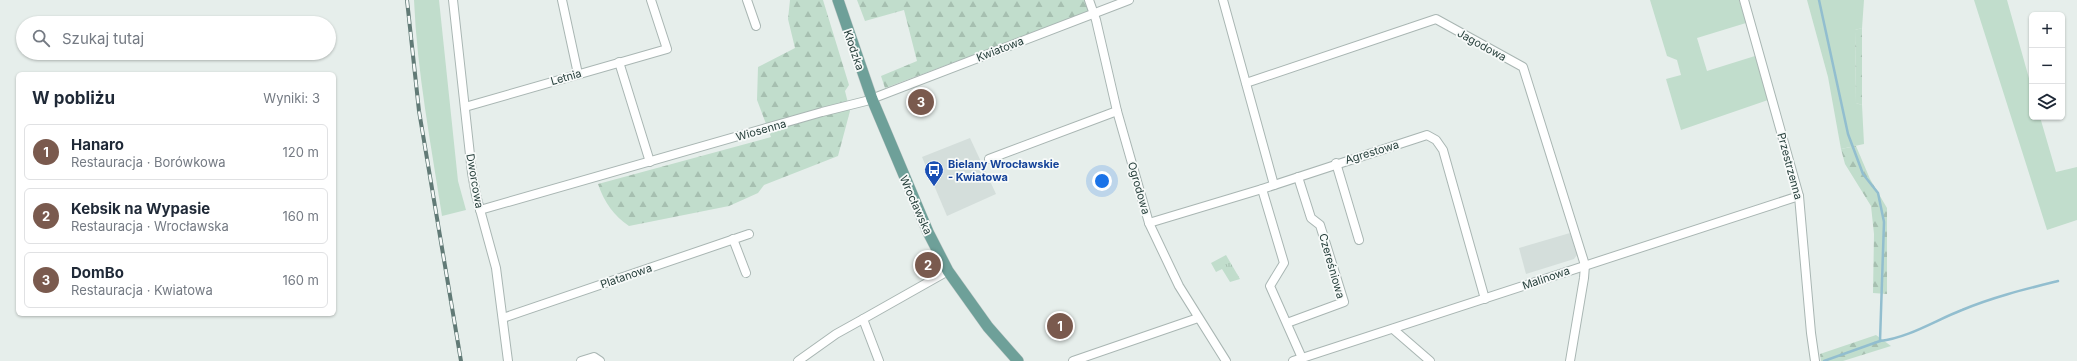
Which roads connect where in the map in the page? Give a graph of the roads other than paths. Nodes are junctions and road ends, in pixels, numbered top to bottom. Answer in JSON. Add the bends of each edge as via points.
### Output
{"nodes":[{"id":1,"x":453,"y":0,"type":"edge"},
{"id":2,"x":562,"y":0,"type":"edge"},
{"id":3,"x":652,"y":0,"type":"edge"},
{"id":4,"x":747,"y":0,"type":"edge"},
{"id":5,"x":838,"y":0,"type":"edge"},
{"id":6,"x":1089,"y":0,"type":"edge"},
{"id":7,"x":1129,"y":0,"type":"edge"},
{"id":8,"x":1223,"y":0,"type":"edge"},
{"id":9,"x":1744,"y":0,"type":"edge"},
{"id":10,"x":1094,"y":14,"type":"junction"},
{"id":11,"x":756,"y":26,"type":"dead end"},
{"id":12,"x":619,"y":62,"type":"junction"},
{"id":13,"x":578,"y":74,"type":"junction"},
{"id":14,"x":1246,"y":84,"type":"junction"},
{"id":15,"x":872,"y":99,"type":"junction"},
{"id":16,"x":465,"y":107,"type":"junction"},
{"id":17,"x":1118,"y":111,"type":"junction"},
{"id":18,"x":989,"y":159,"type":"dead end"},
{"id":19,"x":650,"y":162,"type":"junction"},
{"id":20,"x":1336,"y":163,"type":"junction"},
{"id":21,"x":1298,"y":176,"type":"junction"},
{"id":22,"x":1274,"y":185,"type":"junction"},
{"id":23,"x":1262,"y":189,"type":"junction"},
{"id":24,"x":1799,"y":196,"type":"junction"},
{"id":25,"x":480,"y":210,"type":"junction"},
{"id":26,"x":1149,"y":223,"type":"junction"},
{"id":27,"x":749,"y":234,"type":"dead end"},
{"id":28,"x":733,"y":239,"type":"junction"},
{"id":29,"x":1359,"y":240,"type":"dead end"},
{"id":30,"x":1584,"y":265,"type":"junction"},
{"id":31,"x":948,"y":271,"type":"junction"},
{"id":32,"x":746,"y":273,"type":"dead end"},
{"id":33,"x":1486,"y":298,"type":"junction"},
{"id":34,"x":503,"y":318,"type":"junction"},
{"id":35,"x":1198,"y":318,"type":"junction"},
{"id":36,"x":863,"y":319,"type":"junction"},
{"id":37,"x":1287,"y":323,"type":"junction"},
{"id":38,"x":1393,"y":329,"type":"junction"},
{"id":39,"x":1302,"y":358,"type":"junction"},
{"id":40,"x":508,"y":361,"type":"edge"},
{"id":41,"x":581,"y":361,"type":"edge"},
{"id":42,"x":600,"y":361,"type":"edge"},
{"id":43,"x":798,"y":361,"type":"edge"},
{"id":44,"x":879,"y":361,"type":"edge"},
{"id":45,"x":1018,"y":361,"type":"edge"},
{"id":46,"x":1073,"y":361,"type":"edge"},
{"id":47,"x":1226,"y":361,"type":"edge"},
{"id":48,"x":1292,"y":361,"type":"edge"},
{"id":49,"x":1430,"y":361,"type":"edge"},
{"id":50,"x":1570,"y":361,"type":"edge"},
{"id":51,"x":1815,"y":361,"type":"edge"}],
"edges":[{"from":1,"to":16,"type":"street","name":"Dworcowa"},
{"from":2,"to":13,"type":"street"},
{"from":3,"to":12,"type":"street","name":"Letnia","via":[[667,49]]},
{"from":4,"to":11,"type":"street"},
{"from":5,"to":15,"type":"main road","name":"Kłodzka"},
{"from":6,"to":10,"type":"street","name":"Ogrodowa"},
{"from":7,"to":10,"type":"street","name":"Kwiatowa"},
{"from":8,"to":14,"type":"street"},
{"from":9,"to":24,"type":"street","name":"Przestrzenna"},
{"from":10,"to":15,"type":"street","name":"Kwiatowa"},
{"from":10,"to":17,"type":"street","name":"Ogrodowa"},
{"from":12,"to":13,"type":"street","name":"Letnia"},
{"from":12,"to":19,"type":"street"},
{"from":13,"to":16,"type":"street","name":"Letnia"},
{"from":14,"to":22,"type":"street"},
{"from":14,"to":30,"type":"street","name":"Jagodowa","via":[[1436,19],[1523,67]]},
{"from":15,"to":19,"type":"street","name":"Wiosenna"},
{"from":15,"to":31,"type":"main road","name":"Wrocławska","via":[[924,223]]},
{"from":16,"to":25,"type":"street","name":"Dworcowa","via":[[472,173]]},
{"from":17,"to":18,"type":"street"},
{"from":17,"to":26,"type":"street","name":"Ogrodowa"},
{"from":19,"to":25,"type":"street","name":"Wiosenna"},
{"from":20,"to":21,"type":"street","name":"Agrestowa"},
{"from":20,"to":29,"type":"street"},
{"from":20,"to":33,"type":"street","name":"Agrestowa","via":[[1427,135],[1436,140],[1443,150]]},
{"from":21,"to":22,"type":"street","name":"Agrestowa"},
{"from":21,"to":37,"type":"street","name":"Czereśniowa","via":[[1311,218],[1320,225],[1344,302]]},
{"from":22,"to":23,"type":"street","name":"Agrestowa"},
{"from":23,"to":26,"type":"street","name":"Agrestowa"},
{"from":23,"to":37,"type":"street","via":[[1284,263],[1270,286]]},
{"from":24,"to":30,"type":"street","name":"Malinowa"},
{"from":24,"to":51,"type":"street","name":"Przestrzenna"},
{"from":25,"to":34,"type":"street","name":"Dworcowa","via":[[496,268]]},
{"from":26,"to":35,"type":"street","name":"Ogrodowa","via":[[1164,257]]},
{"from":27,"to":28,"type":"street","name":"Platanowa"},
{"from":28,"to":32,"type":"street"},
{"from":28,"to":34,"type":"street","name":"Platanowa"},
{"from":30,"to":33,"type":"street","name":"Malinowa"},
{"from":30,"to":50,"type":"street"},
{"from":31,"to":36,"type":"street"},
{"from":31,"to":45,"type":"main road","name":"Wrocławska","via":[[988,327]]},
{"from":33,"to":38,"type":"street","name":"Malinowa"},
{"from":34,"to":40,"type":"street","name":"Dworcowa"},
{"from":35,"to":46,"type":"street"},
{"from":35,"to":47,"type":"street","name":"Ogrodowa"},
{"from":36,"to":43,"type":"street","via":[[836,334]]},
{"from":36,"to":44,"type":"street"},
{"from":37,"to":39,"type":"street"},
{"from":38,"to":39,"type":"street","name":"Malinowa"},
{"from":38,"to":49,"type":"street"},
{"from":39,"to":48,"type":"street","name":"Malinowa"},
{"from":41,"to":42,"type":"street","via":[[594,357]]}]}
